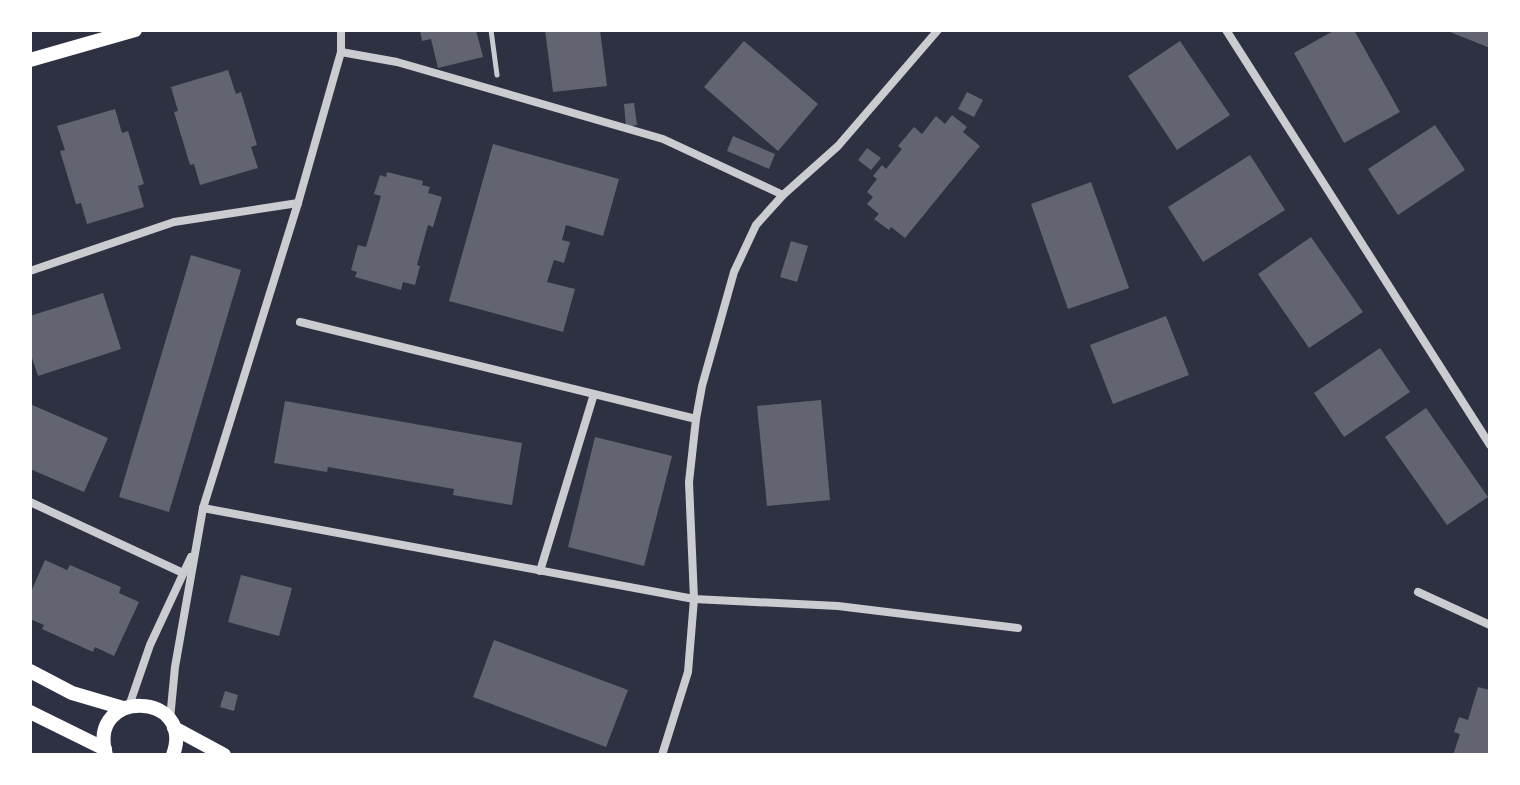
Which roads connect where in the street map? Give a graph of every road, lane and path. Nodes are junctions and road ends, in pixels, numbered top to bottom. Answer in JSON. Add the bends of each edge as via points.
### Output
{"nodes":[{"id":1,"x":135,"y":30,"type":"edge"},
{"id":2,"x":341,"y":30,"type":"edge"},
{"id":3,"x":491,"y":30,"type":"edge"},
{"id":4,"x":938,"y":30,"type":"edge"},
{"id":5,"x":1226,"y":30,"type":"edge"},
{"id":6,"x":341,"y":52,"type":"junction"},
{"id":7,"x":30,"y":60,"type":"edge"},
{"id":8,"x":497,"y":75,"type":"dead end"},
{"id":9,"x":783,"y":195,"type":"junction"},
{"id":10,"x":298,"y":203,"type":"junction"},
{"id":11,"x":30,"y":271,"type":"edge"},
{"id":12,"x":300,"y":322,"type":"dead end"},
{"id":13,"x":594,"y":394,"type":"junction"},
{"id":14,"x":696,"y":419,"type":"junction"},
{"id":15,"x":1490,"y":445,"type":"edge"},
{"id":16,"x":30,"y":502,"type":"edge"},
{"id":17,"x":203,"y":508,"type":"junction"},
{"id":18,"x":195,"y":550,"type":"junction"},
{"id":19,"x":540,"y":571,"type":"junction"},
{"id":20,"x":183,"y":573,"type":"junction"},
{"id":21,"x":1418,"y":592,"type":"dead end"},
{"id":22,"x":694,"y":599,"type":"junction"},
{"id":23,"x":1490,"y":625,"type":"edge"},
{"id":24,"x":1018,"y":628,"type":"dead end"},
{"id":25,"x":30,"y":671,"type":"edge"},
{"id":26,"x":126,"y":707,"type":"junction"},
{"id":27,"x":30,"y":712,"type":"edge"},
{"id":28,"x":172,"y":724,"type":"junction"},
{"id":29,"x":106,"y":753,"type":"edge"},
{"id":30,"x":173,"y":755,"type":"edge"},
{"id":31,"x":224,"y":755,"type":"edge"},
{"id":32,"x":662,"y":755,"type":"edge"}],
"edges":[{"from":1,"to":7,"type":"main road"},
{"from":2,"to":6,"type":"street"},
{"from":3,"to":8,"type":"lane"},
{"from":4,"to":9,"type":"street","via":[[838,146]]},
{"from":5,"to":15,"type":"street"},
{"from":6,"to":9,"type":"street","via":[[397,62],[663,139]]},
{"from":6,"to":10,"type":"street"},
{"from":9,"to":14,"type":"street","via":[[756,225],[734,272]]},
{"from":10,"to":11,"type":"street","via":[[174,222]]},
{"from":10,"to":17,"type":"street"},
{"from":12,"to":13,"type":"street"},
{"from":13,"to":14,"type":"street"},
{"from":13,"to":19,"type":"street"},
{"from":14,"to":22,"type":"street","via":[[689,482]]},
{"from":16,"to":20,"type":"street"},
{"from":17,"to":18,"type":"street"},
{"from":17,"to":19,"type":"street"},
{"from":18,"to":20,"type":"street"},
{"from":18,"to":28,"type":"street","via":[[175,667]]},
{"from":19,"to":22,"type":"street"},
{"from":20,"to":26,"type":"street"},
{"from":21,"to":23,"type":"street"},
{"from":22,"to":24,"type":"street","via":[[838,606]]},
{"from":22,"to":32,"type":"street","via":[[688,672]]},
{"from":25,"to":26,"type":"main road","via":[[72,693]]},
{"from":26,"to":28,"type":"main road","via":[[152,706]]},
{"from":26,"to":29,"type":"main road","via":[[105,730]]},
{"from":27,"to":29,"type":"main road"},
{"from":28,"to":30,"type":"main road"},
{"from":28,"to":31,"type":"main road"}]}
